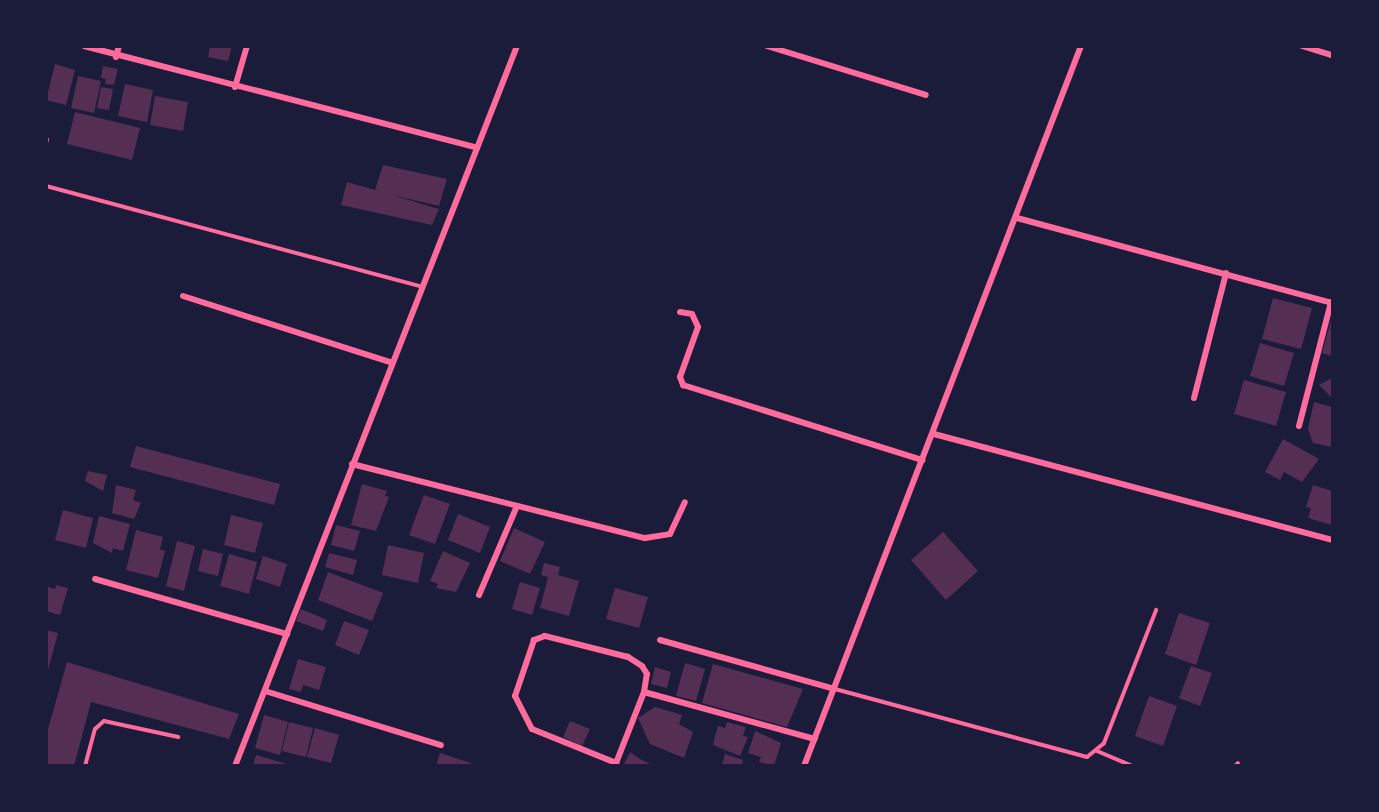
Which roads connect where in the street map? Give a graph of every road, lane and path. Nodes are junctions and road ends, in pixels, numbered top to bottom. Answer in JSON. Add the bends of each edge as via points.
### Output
{"nodes":[{"id":1,"x":84,"y":46,"type":"edge"},
{"id":2,"x":118,"y":46,"type":"edge"},
{"id":3,"x":247,"y":46,"type":"edge"},
{"id":4,"x":517,"y":46,"type":"edge"},
{"id":5,"x":767,"y":46,"type":"edge"},
{"id":6,"x":1081,"y":46,"type":"edge"},
{"id":7,"x":1302,"y":46,"type":"edge"},
{"id":8,"x":1332,"y":55,"type":"edge"},
{"id":9,"x":116,"y":57,"type":"junction"},
{"id":10,"x":235,"y":87,"type":"junction"},
{"id":11,"x":926,"y":95,"type":"dead end"},
{"id":12,"x":477,"y":148,"type":"junction"},
{"id":13,"x":46,"y":186,"type":"edge"},
{"id":14,"x":1017,"y":218,"type":"junction"},
{"id":15,"x":1226,"y":273,"type":"junction"},
{"id":16,"x":423,"y":287,"type":"junction"},
{"id":17,"x":183,"y":296,"type":"dead end"},
{"id":18,"x":1332,"y":303,"type":"edge"},
{"id":19,"x":680,"y":312,"type":"dead end"},
{"id":20,"x":393,"y":363,"type":"junction"},
{"id":21,"x":1194,"y":398,"type":"dead end"},
{"id":22,"x":1299,"y":426,"type":"dead end"},
{"id":23,"x":934,"y":434,"type":"junction"},
{"id":24,"x":923,"y":460,"type":"junction"},
{"id":25,"x":352,"y":464,"type":"junction"},
{"id":26,"x":685,"y":502,"type":"dead end"},
{"id":27,"x":517,"y":506,"type":"junction"},
{"id":28,"x":1332,"y":540,"type":"edge"},
{"id":29,"x":95,"y":579,"type":"dead end"},
{"id":30,"x":479,"y":595,"type":"dead end"},
{"id":31,"x":1156,"y":610,"type":"dead end"},
{"id":32,"x":287,"y":634,"type":"junction"},
{"id":33,"x":660,"y":640,"type":"dead end"},
{"id":34,"x":834,"y":689,"type":"junction"},
{"id":35,"x":265,"y":691,"type":"junction"},
{"id":36,"x":644,"y":692,"type":"junction"},
{"id":37,"x":178,"y":737,"type":"dead end"},
{"id":38,"x":815,"y":739,"type":"junction"},
{"id":39,"x":441,"y":746,"type":"dead end"},
{"id":40,"x":1097,"y":751,"type":"junction"},
{"id":41,"x":615,"y":764,"type":"edge"},
{"id":42,"x":85,"y":765,"type":"edge"},
{"id":43,"x":235,"y":765,"type":"edge"},
{"id":44,"x":804,"y":765,"type":"edge"},
{"id":45,"x":1132,"y":765,"type":"edge"}],
"edges":[{"from":1,"to":9,"type":"street"},
{"from":2,"to":9,"type":"street"},
{"from":3,"to":10,"type":"street"},
{"from":4,"to":12,"type":"street"},
{"from":5,"to":11,"type":"street"},
{"from":6,"to":14,"type":"street"},
{"from":7,"to":8,"type":"street"},
{"from":9,"to":10,"type":"street"},
{"from":10,"to":12,"type":"street"},
{"from":12,"to":16,"type":"street"},
{"from":13,"to":16,"type":"lane"},
{"from":14,"to":15,"type":"street"},
{"from":14,"to":23,"type":"street"},
{"from":15,"to":18,"type":"street"},
{"from":15,"to":21,"type":"street"},
{"from":16,"to":20,"type":"street"},
{"from":17,"to":20,"type":"street"},
{"from":18,"to":22,"type":"street"},
{"from":19,"to":24,"type":"street","via":[[692,314],[698,327],[680,377],[683,385]]},
{"from":20,"to":25,"type":"street"},
{"from":23,"to":24,"type":"street"},
{"from":23,"to":28,"type":"street"},
{"from":24,"to":34,"type":"street"},
{"from":25,"to":27,"type":"street"},
{"from":25,"to":32,"type":"street"},
{"from":26,"to":27,"type":"street","via":[[670,534],[656,538]]},
{"from":27,"to":30,"type":"street"},
{"from":29,"to":32,"type":"street"},
{"from":31,"to":40,"type":"lane","via":[[1112,724]]},
{"from":32,"to":35,"type":"street"},
{"from":33,"to":34,"type":"street"},
{"from":34,"to":38,"type":"street"},
{"from":34,"to":40,"type":"lane","via":[[1087,757]]},
{"from":35,"to":39,"type":"street"},
{"from":35,"to":43,"type":"street"},
{"from":36,"to":38,"type":"street"},
{"from":36,"to":41,"type":"street"},
{"from":36,"to":41,"type":"street","via":[[647,674],[628,657],[545,636],[530,645],[515,696],[532,729]]},
{"from":37,"to":42,"type":"lane","via":[[104,722],[95,729]]},
{"from":38,"to":44,"type":"street"},
{"from":40,"to":45,"type":"lane"}]}
